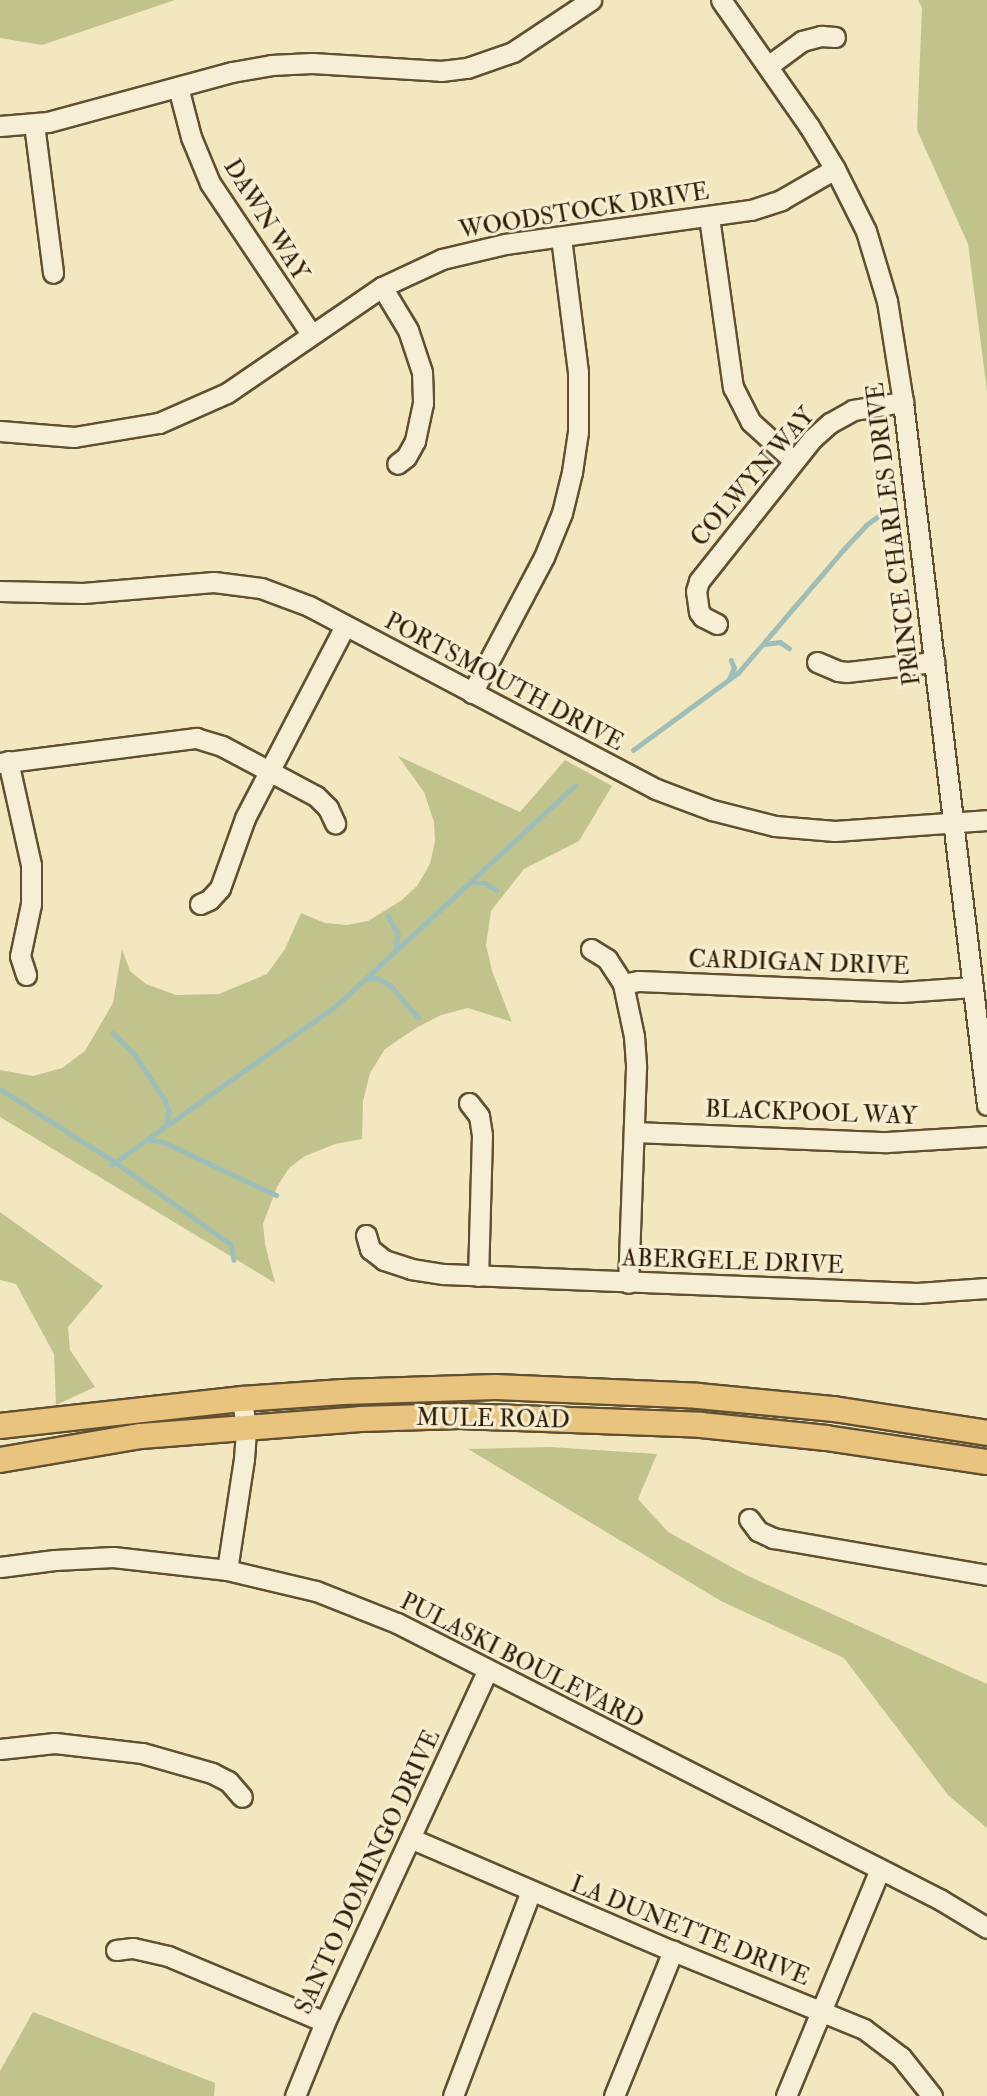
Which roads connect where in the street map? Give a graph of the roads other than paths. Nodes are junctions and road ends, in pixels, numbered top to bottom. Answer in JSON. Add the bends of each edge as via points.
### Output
{"nodes":[{"id":1,"x":591,"y":0,"type":"edge"},
{"id":2,"x":721,"y":0,"type":"edge"},
{"id":3,"x":835,"y":37,"type":"dead end"},
{"id":4,"x":768,"y":66,"type":"junction"},
{"id":5,"x":178,"y":87,"type":"junction"},
{"id":6,"x":34,"y":124,"type":"junction"},
{"id":7,"x":0,"y":126,"type":"edge"},
{"id":8,"x":835,"y":169,"type":"junction"},
{"id":9,"x":709,"y":217,"type":"junction"},
{"id":10,"x":561,"y":237,"type":"junction"},
{"id":11,"x":53,"y":273,"type":"dead end"},
{"id":12,"x":382,"y":287,"type":"junction"},
{"id":13,"x":311,"y":334,"type":"junction"},
{"id":14,"x":903,"y":402,"type":"junction"},
{"id":15,"x":0,"y":431,"type":"edge"},
{"id":16,"x":794,"y":461,"type":"junction"},
{"id":17,"x":397,"y":464,"type":"dead end"},
{"id":18,"x":0,"y":591,"type":"edge"},
{"id":19,"x":717,"y":624,"type":"dead end"},
{"id":20,"x":345,"y":626,"type":"junction"},
{"id":21,"x":817,"y":662,"type":"dead end"},
{"id":22,"x":934,"y":662,"type":"junction"},
{"id":23,"x":472,"y":693,"type":"junction"},
{"id":24,"x":4,"y":762,"type":"edge"},
{"id":25,"x":271,"y":772,"type":"junction"},
{"id":26,"x":987,"y":820,"type":"edge"},
{"id":27,"x":335,"y":823,"type":"dead end"},
{"id":28,"x":953,"y":824,"type":"junction"},
{"id":29,"x":200,"y":904,"type":"dead end"},
{"id":30,"x":591,"y":949,"type":"dead end"},
{"id":31,"x":26,"y":975,"type":"dead end"},
{"id":32,"x":623,"y":984,"type":"junction"},
{"id":33,"x":973,"y":987,"type":"junction"},
{"id":34,"x":470,"y":1103,"type":"dead end"},
{"id":35,"x":987,"y":1105,"type":"edge"},
{"id":36,"x":634,"y":1132,"type":"junction"},
{"id":37,"x":987,"y":1136,"type":"edge"},
{"id":38,"x":366,"y":1235,"type":"dead end"},
{"id":39,"x":478,"y":1276,"type":"junction"},
{"id":40,"x":628,"y":1283,"type":"junction"},
{"id":41,"x":987,"y":1288,"type":"edge"},
{"id":42,"x":242,"y":1399,"type":"junction"},
{"id":43,"x":0,"y":1426,"type":"edge"},
{"id":44,"x":246,"y":1428,"type":"junction"},
{"id":45,"x":987,"y":1433,"type":"edge"},
{"id":46,"x":0,"y":1460,"type":"edge"},
{"id":47,"x":987,"y":1462,"type":"edge"},
{"id":48,"x":749,"y":1519,"type":"dead end"},
{"id":49,"x":0,"y":1567,"type":"edge"},
{"id":50,"x":227,"y":1570,"type":"junction"},
{"id":51,"x":987,"y":1575,"type":"edge"},
{"id":52,"x":488,"y":1670,"type":"junction"},
{"id":53,"x":0,"y":1749,"type":"edge"},
{"id":54,"x":242,"y":1797,"type":"dead end"},
{"id":55,"x":411,"y":1838,"type":"junction"},
{"id":56,"x":879,"y":1871,"type":"junction"},
{"id":57,"x":531,"y":1891,"type":"junction"},
{"id":58,"x":987,"y":1928,"type":"edge"},
{"id":59,"x":116,"y":1950,"type":"dead end"},
{"id":60,"x":673,"y":1951,"type":"junction"},
{"id":61,"x":821,"y":2011,"type":"junction"},
{"id":62,"x":325,"y":2022,"type":"junction"},
{"id":63,"x":296,"y":2096,"type":"edge"},
{"id":64,"x":453,"y":2096,"type":"edge"},
{"id":65,"x":614,"y":2096,"type":"edge"},
{"id":66,"x":786,"y":2096,"type":"edge"},
{"id":67,"x":932,"y":2096,"type":"edge"}],
"edges":[{"from":1,"to":5,"type":"street","via":[[513,52],[467,68],[271,65]]},
{"from":2,"to":4,"type":"street","name":"PRINCE CHARLES DRIVE"},
{"from":3,"to":4,"type":"street","via":[[802,41]]},
{"from":4,"to":8,"type":"street","name":"PRINCE CHARLES DRIVE"},
{"from":5,"to":6,"type":"street"},
{"from":5,"to":13,"type":"street","name":"DAWN WAY","via":[[191,138],[210,183]]},
{"from":6,"to":7,"type":"street"},
{"from":6,"to":11,"type":"street"},
{"from":8,"to":9,"type":"street","name":"WOODSTOCK DRIVE","via":[[767,206]]},
{"from":8,"to":14,"type":"street","name":"PRINCE CHARLES DRIVE","via":[[878,266],[893,328]]},
{"from":9,"to":10,"type":"street","name":"WOODSTOCK DRIVE"},
{"from":9,"to":16,"type":"street","via":[[733,387],[751,422]]},
{"from":10,"to":12,"type":"street","name":"WOODSTOCK DRIVE","via":[[458,254]]},
{"from":10,"to":23,"type":"street","via":[[578,372],[574,462],[548,550]]},
{"from":12,"to":13,"type":"street","name":"WOODSTOCK DRIVE"},
{"from":12,"to":17,"type":"street","via":[[415,345],[422,382],[415,441]]},
{"from":13,"to":15,"type":"street","name":"WOODSTOCK DRIVE","via":[[228,393],[159,423],[74,437]]},
{"from":14,"to":16,"type":"street","name":"COLWYN WAY","via":[[866,406],[840,416]]},
{"from":14,"to":22,"type":"street","name":"PRINCE CHARLES DRIVE"},
{"from":16,"to":19,"type":"street","name":"COLWYN WAY","via":[[699,581],[699,612]]},
{"from":18,"to":20,"type":"street","name":"PORTSMOUTH DRIVE","via":[[83,593],[236,583],[286,596]]},
{"from":20,"to":23,"type":"street","name":"PORTSMOUTH DRIVE"},
{"from":20,"to":25,"type":"street"},
{"from":21,"to":22,"type":"street","via":[[847,671]]},
{"from":22,"to":28,"type":"street","name":"PRINCE CHARLES DRIVE"},
{"from":23,"to":28,"type":"street","name":"PORTSMOUTH DRIVE","via":[[656,789],[742,819],[835,831]]},
{"from":24,"to":25,"type":"street","via":[[196,738]]},
{"from":24,"to":31,"type":"street","via":[[31,865],[31,904],[20,956]]},
{"from":25,"to":27,"type":"street","via":[[323,802]]},
{"from":25,"to":29,"type":"street","via":[[241,828],[220,888]]},
{"from":26,"to":28,"type":"street","name":"PORTSMOUTH DRIVE"},
{"from":28,"to":33,"type":"street","name":"PRINCE CHARLES DRIVE"},
{"from":30,"to":32,"type":"street","via":[[607,959]]},
{"from":32,"to":33,"type":"street","name":"CARDIGAN DRIVE","via":[[901,992]]},
{"from":32,"to":36,"type":"street","via":[[635,1044]]},
{"from":33,"to":35,"type":"street","name":"PRINCE CHARLES DRIVE"},
{"from":34,"to":39,"type":"street","via":[[479,1116],[482,1135]]},
{"from":36,"to":37,"type":"street","name":"BLACKPOOL WAY","via":[[887,1142]]},
{"from":36,"to":40,"type":"street"},
{"from":38,"to":39,"type":"street","name":"ABERGELE DRIVE","via":[[375,1255],[398,1266]]},
{"from":39,"to":40,"type":"street","name":"ABERGELE DRIVE"},
{"from":40,"to":41,"type":"street","name":"ABERGELE DRIVE","via":[[917,1293]]},
{"from":42,"to":43,"type":"main road","name":"MULE ROAD"},
{"from":42,"to":44,"type":"street"},
{"from":42,"to":45,"type":"main road","name":"MULE ROAD","via":[[540,1388],[834,1409]]},
{"from":44,"to":46,"type":"main road","name":"MULE ROAD","via":[[141,1436]]},
{"from":44,"to":47,"type":"main road","name":"MULE ROAD","via":[[460,1416],[701,1425]]},
{"from":44,"to":50,"type":"street"},
{"from":48,"to":51,"type":"street","via":[[758,1531],[773,1538]]},
{"from":49,"to":50,"type":"street","name":"PULASKI BOULEVARD","via":[[113,1557]]},
{"from":50,"to":52,"type":"street","name":"PULASKI BOULEVARD","via":[[316,1591],[397,1623]]},
{"from":52,"to":55,"type":"street","name":"SANTO DOMINGO DRIVE"},
{"from":52,"to":56,"type":"street","name":"PULASKI BOULEVARD"},
{"from":53,"to":54,"type":"street","via":[[55,1743],[142,1753],[212,1773],[228,1781]]},
{"from":55,"to":57,"type":"street","name":"LA DUNETTE DRIVE"},
{"from":55,"to":62,"type":"street","name":"SANTO DOMINGO DRIVE"},
{"from":56,"to":58,"type":"street","name":"PULASKI BOULEVARD","via":[[942,1900]]},
{"from":56,"to":61,"type":"street"},
{"from":57,"to":60,"type":"street","name":"LA DUNETTE DRIVE"},
{"from":57,"to":64,"type":"street"},
{"from":59,"to":62,"type":"street","via":[[133,1948],[168,1956]]},
{"from":60,"to":61,"type":"street","name":"LA DUNETTE DRIVE"},
{"from":60,"to":65,"type":"street"},
{"from":61,"to":66,"type":"street"},
{"from":61,"to":67,"type":"street","name":"LA DUNETTE DRIVE","via":[[864,2029],[889,2046]]},
{"from":62,"to":63,"type":"street","name":"SANTO DOMINGO DRIVE"}]}
